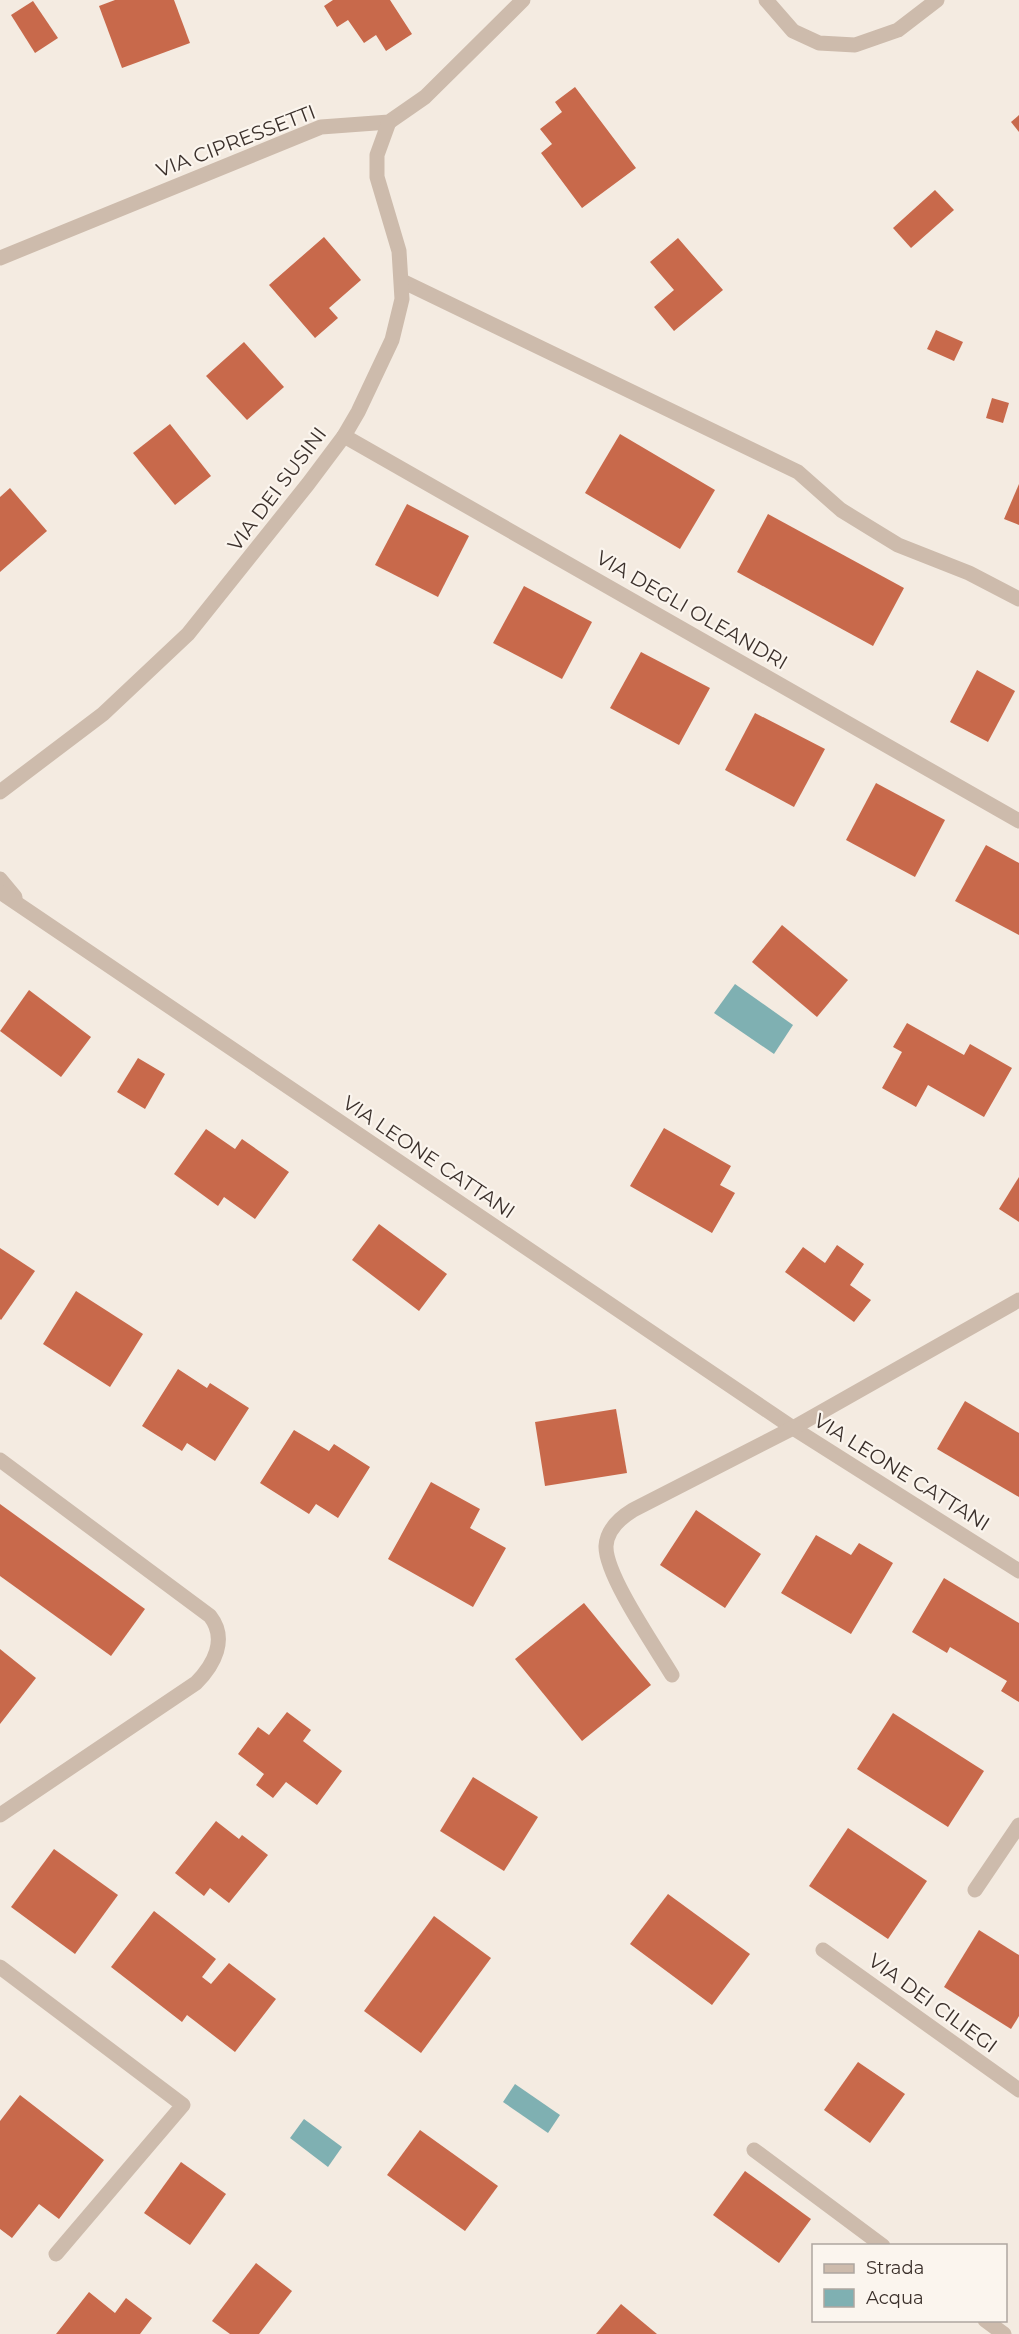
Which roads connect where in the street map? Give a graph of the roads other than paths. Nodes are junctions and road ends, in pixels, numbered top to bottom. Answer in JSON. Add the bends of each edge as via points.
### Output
{"nodes":[{"id":1,"x":523,"y":0,"type":"edge"},
{"id":2,"x":766,"y":0,"type":"edge"},
{"id":3,"x":937,"y":0,"type":"edge"},
{"id":4,"x":389,"y":122,"type":"junction"},
{"id":5,"x":0,"y":258,"type":"edge"},
{"id":6,"x":402,"y":281,"type":"junction"},
{"id":7,"x":344,"y":436,"type":"junction"},
{"id":8,"x":1019,"y":599,"type":"edge"},
{"id":9,"x":0,"y":792,"type":"edge"},
{"id":10,"x":1019,"y":821,"type":"edge"},
{"id":11,"x":0,"y":879,"type":"edge"},
{"id":12,"x":0,"y":892,"type":"edge"},
{"id":13,"x":41,"y":922,"type":"junction"},
{"id":14,"x":1019,"y":1300,"type":"edge"},
{"id":15,"x":793,"y":1428,"type":"junction"},
{"id":16,"x":0,"y":1460,"type":"edge"},
{"id":17,"x":1019,"y":1571,"type":"edge"},
{"id":18,"x":672,"y":1675,"type":"dead end"},
{"id":19,"x":0,"y":1815,"type":"edge"},
{"id":20,"x":1019,"y":1825,"type":"edge"},
{"id":21,"x":975,"y":1890,"type":"dead end"},
{"id":22,"x":823,"y":1950,"type":"dead end"},
{"id":23,"x":0,"y":1966,"type":"edge"},
{"id":24,"x":1019,"y":2090,"type":"edge"},
{"id":25,"x":754,"y":2150,"type":"dead end"},
{"id":26,"x":880,"y":2244,"type":"edge"},
{"id":27,"x":56,"y":2254,"type":"dead end"},
{"id":28,"x":989,"y":2322,"type":"edge"},
{"id":29,"x":1004,"y":2334,"type":"edge"}],
"edges":[{"from":1,"to":4,"type":"street","via":[[425,97]]},
{"from":2,"to":3,"type":"street","via":[[794,31],[819,44],[855,45],[898,30]]},
{"from":4,"to":5,"type":"street","name":"VIA CIPRESSETTI","via":[[321,127]]},
{"from":4,"to":6,"type":"street","name":"VIA DEI SUSINI","via":[[377,155],[377,177],[399,251]]},
{"from":6,"to":7,"type":"street","name":"VIA DEI SUSINI","via":[[392,340]]},
{"from":6,"to":8,"type":"street","via":[[798,472],[841,510],[898,545],[969,573]]},
{"from":7,"to":9,"type":"street","name":"VIA DEI SUSINI","via":[[188,634],[103,714]]},
{"from":7,"to":10,"type":"street","name":"VIA DEGLI OLEANDRI"},
{"from":11,"to":13,"type":"street","name":"VIA LEONE CATTANI"},
{"from":12,"to":13,"type":"street","name":"VIA LEONE CATTANI"},
{"from":13,"to":15,"type":"street","name":"VIA LEONE CATTANI"},
{"from":14,"to":15,"type":"street","name":"VIA LEONE CATTANI"},
{"from":15,"to":17,"type":"street","name":"VIA LEONE CATTANI"},
{"from":15,"to":18,"type":"street","name":"VIA LEONE CATTANI","via":[[628,1513],[608,1538],[608,1559],[616,1578]]},
{"from":16,"to":19,"type":"street","via":[[210,1616],[219,1634],[213,1662],[196,1683]]},
{"from":20,"to":21,"type":"street"},
{"from":22,"to":24,"type":"street","name":"VIA DEI CILIEGI"},
{"from":23,"to":27,"type":"street","via":[[183,2105]]},
{"from":25,"to":26,"type":"street"},
{"from":28,"to":29,"type":"street"}]}
